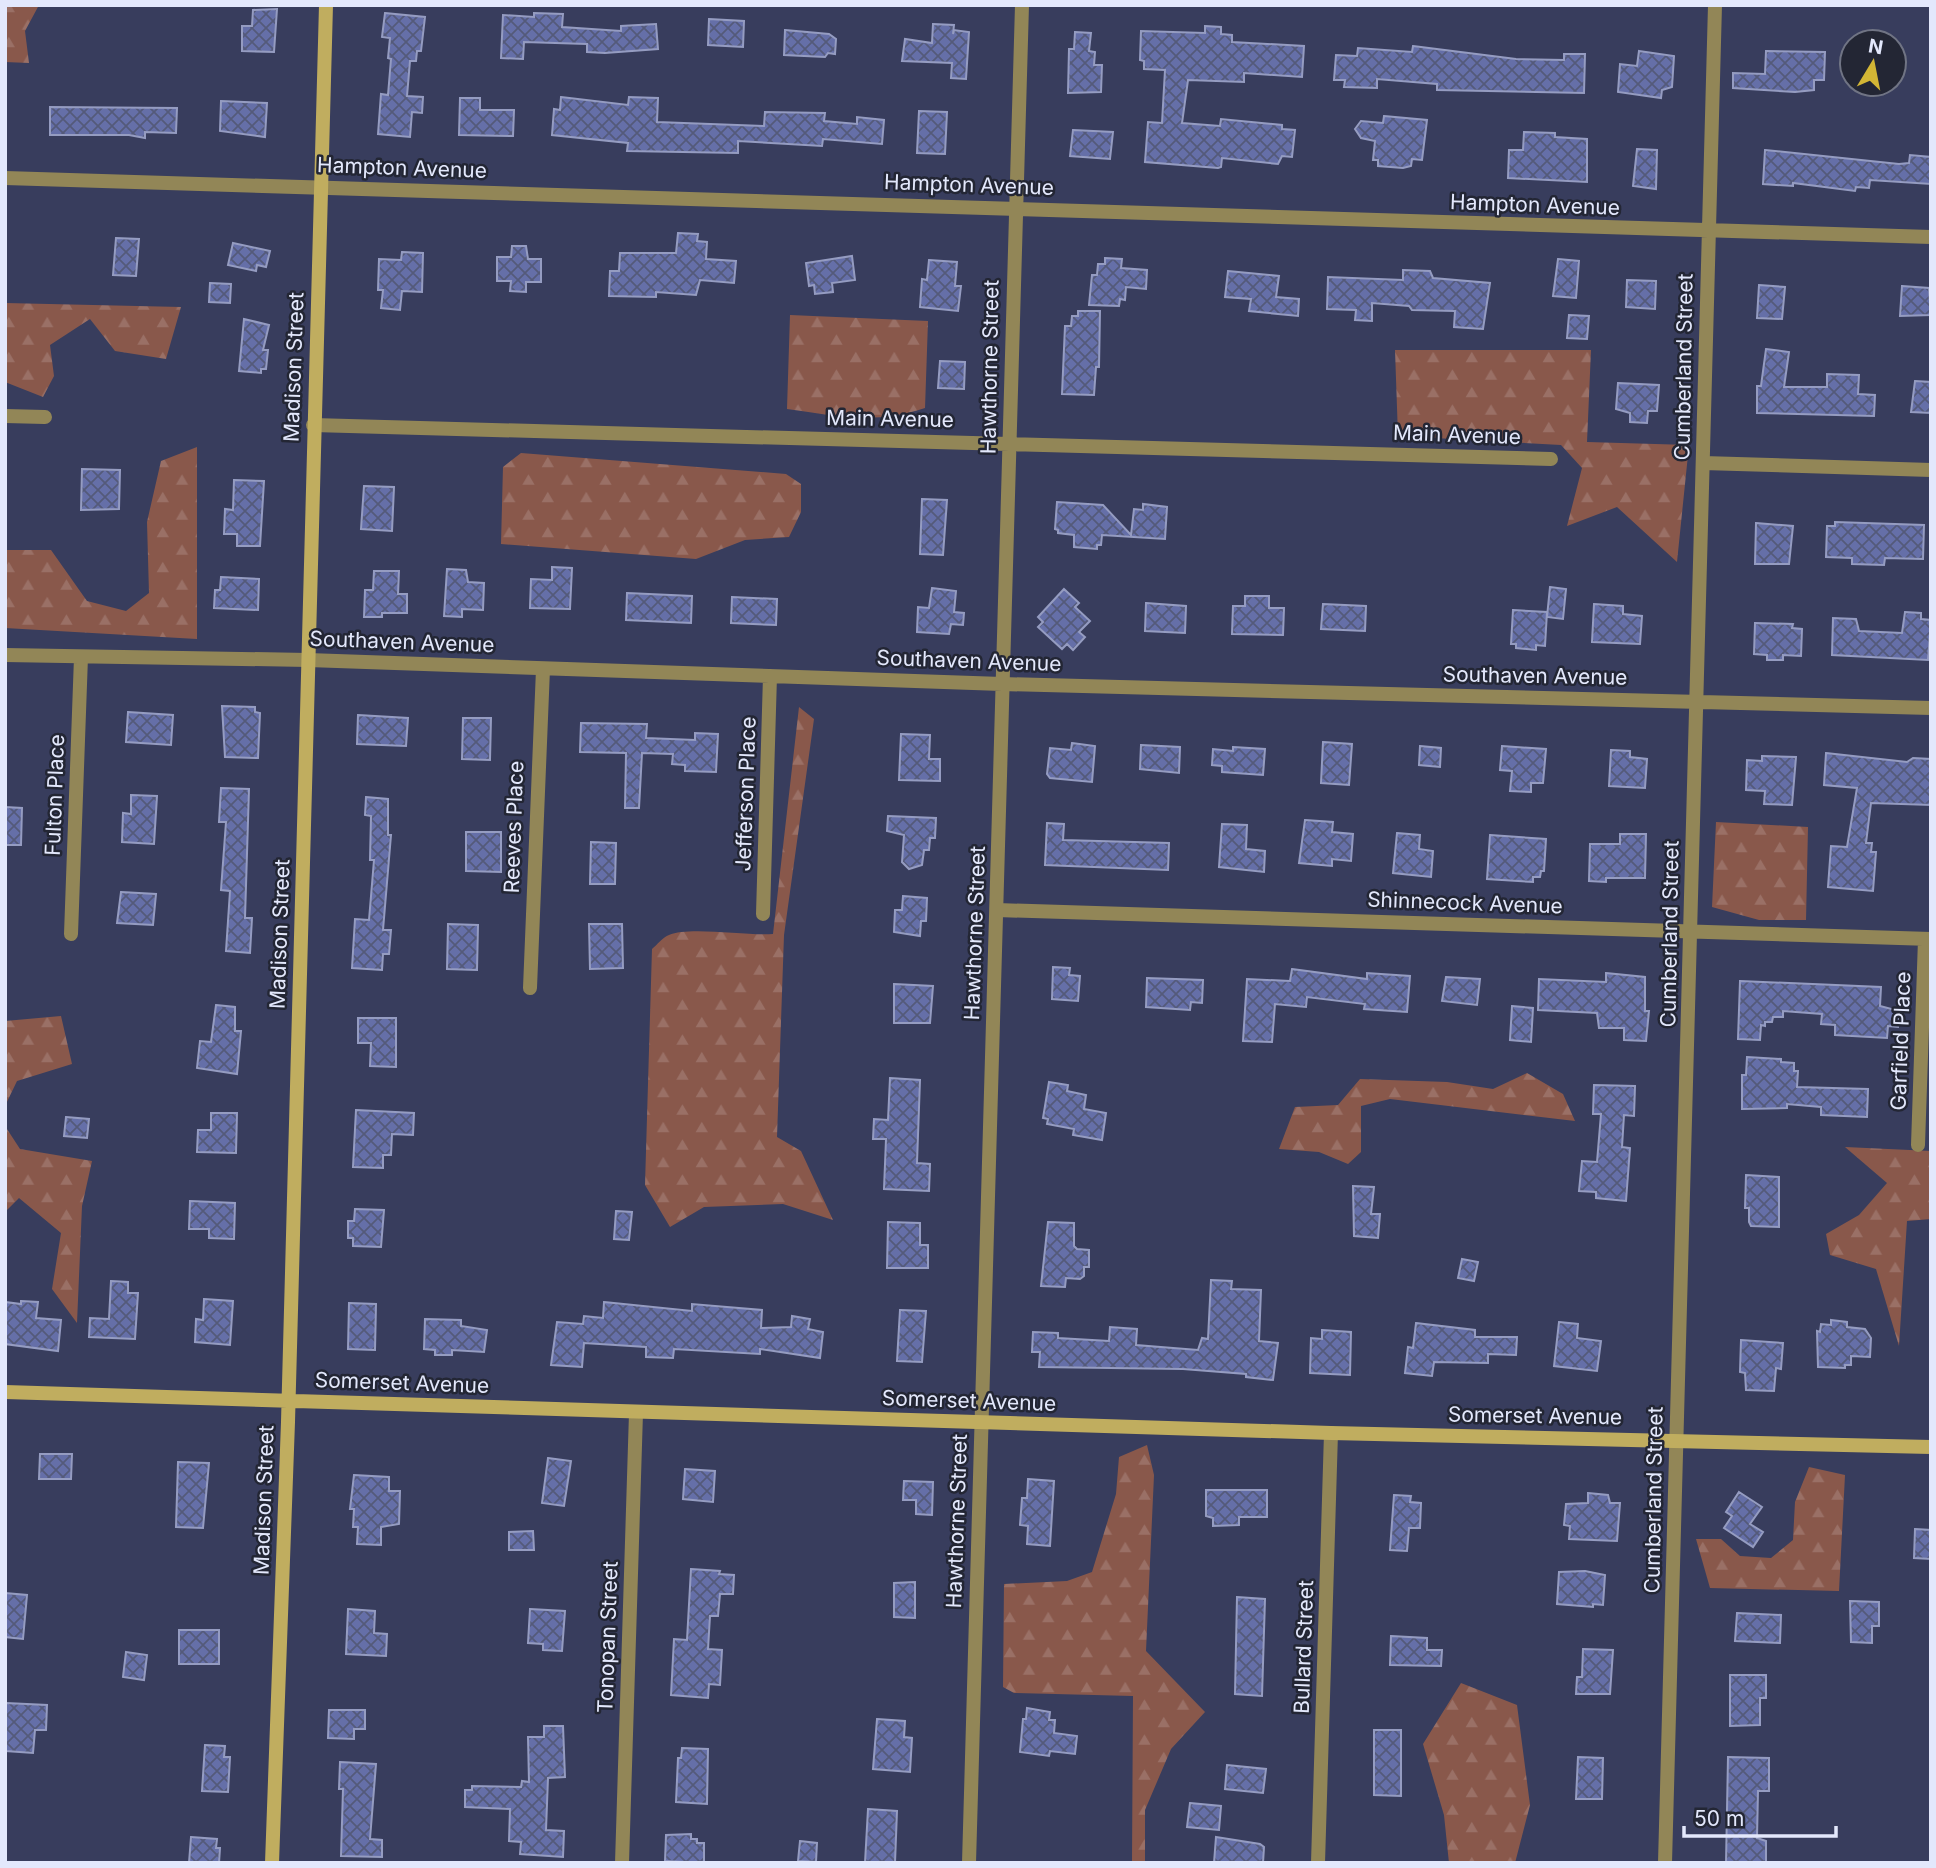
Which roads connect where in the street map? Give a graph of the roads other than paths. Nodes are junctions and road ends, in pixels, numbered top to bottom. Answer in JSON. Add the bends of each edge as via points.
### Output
{"nodes":[{"id":1,"x":326,"y":5,"type":"edge"},
{"id":2,"x":1021,"y":5,"type":"edge"},
{"id":3,"x":1715,"y":5,"type":"edge"},
{"id":4,"x":5,"y":178,"type":"edge"},
{"id":5,"x":320,"y":187,"type":"junction"},
{"id":6,"x":1015,"y":207,"type":"junction"},
{"id":7,"x":1708,"y":232,"type":"junction"},
{"id":8,"x":1931,"y":237,"type":"edge"},
{"id":9,"x":5,"y":416,"type":"edge"},
{"id":10,"x":45,"y":417,"type":"dead end"},
{"id":11,"x":313,"y":425,"type":"junction"},
{"id":12,"x":1009,"y":443,"type":"junction"},
{"id":13,"x":1551,"y":459,"type":"dead end"},
{"id":14,"x":1703,"y":463,"type":"junction"},
{"id":15,"x":1931,"y":470,"type":"edge"},
{"id":16,"x":5,"y":654,"type":"edge"},
{"id":17,"x":81,"y":657,"type":"junction"},
{"id":18,"x":308,"y":660,"type":"junction"},
{"id":19,"x":542,"y":669,"type":"junction"},
{"id":20,"x":770,"y":676,"type":"junction"},
{"id":21,"x":1002,"y":684,"type":"junction"},
{"id":22,"x":1696,"y":701,"type":"junction"},
{"id":23,"x":1931,"y":708,"type":"edge"},
{"id":24,"x":997,"y":910,"type":"junction"},
{"id":25,"x":763,"y":914,"type":"dead end"},
{"id":26,"x":1691,"y":930,"type":"junction"},
{"id":27,"x":71,"y":934,"type":"dead end"},
{"id":28,"x":1928,"y":939,"type":"edge"},
{"id":29,"x":530,"y":988,"type":"dead end"},
{"id":30,"x":1918,"y":1144,"type":"dead end"},
{"id":31,"x":5,"y":1392,"type":"edge"},
{"id":32,"x":289,"y":1400,"type":"junction"},
{"id":33,"x":636,"y":1413,"type":"junction"},
{"id":34,"x":981,"y":1422,"type":"junction"},
{"id":35,"x":1331,"y":1433,"type":"junction"},
{"id":36,"x":1676,"y":1440,"type":"junction"},
{"id":37,"x":1931,"y":1447,"type":"edge"},
{"id":38,"x":272,"y":1863,"type":"edge"},
{"id":39,"x":622,"y":1863,"type":"edge"},
{"id":40,"x":969,"y":1863,"type":"edge"},
{"id":41,"x":1318,"y":1863,"type":"edge"},
{"id":42,"x":1665,"y":1863,"type":"edge"}],
"edges":[{"from":1,"to":5,"type":"street","name":"Madison Street"},
{"from":2,"to":6,"type":"street","name":"Hawthorne Street"},
{"from":3,"to":7,"type":"street","name":"Cumberland Street"},
{"from":4,"to":5,"type":"street","name":"Hampton Avenue"},
{"from":5,"to":6,"type":"street","name":"Hampton Avenue"},
{"from":5,"to":11,"type":"street","name":"Madison Street"},
{"from":6,"to":7,"type":"street","name":"Hampton Avenue"},
{"from":6,"to":12,"type":"street","name":"Hawthorne Street"},
{"from":7,"to":8,"type":"street","name":"Hampton Avenue"},
{"from":7,"to":14,"type":"street","name":"Cumberland Street"},
{"from":9,"to":10,"type":"street"},
{"from":11,"to":12,"type":"street","name":"Main Avenue"},
{"from":11,"to":18,"type":"street","name":"Madison Street"},
{"from":12,"to":13,"type":"street","name":"Main Avenue"},
{"from":12,"to":21,"type":"street","name":"Hawthorne Street"},
{"from":14,"to":15,"type":"street"},
{"from":14,"to":22,"type":"street","name":"Cumberland Street"},
{"from":16,"to":17,"type":"street","name":"Southaven Avenue"},
{"from":17,"to":18,"type":"street","name":"Southaven Avenue"},
{"from":17,"to":27,"type":"street","name":"Fulton Place"},
{"from":18,"to":19,"type":"street","name":"Southaven Avenue"},
{"from":18,"to":32,"type":"street","name":"Madison Street"},
{"from":19,"to":20,"type":"street","name":"Southaven Avenue"},
{"from":19,"to":29,"type":"street","name":"Reeves Place"},
{"from":20,"to":21,"type":"street","name":"Southaven Avenue"},
{"from":20,"to":25,"type":"street","name":"Jefferson Place"},
{"from":21,"to":22,"type":"street","name":"Southaven Avenue"},
{"from":21,"to":24,"type":"street","name":"Hawthorne Street"},
{"from":22,"to":23,"type":"street","name":"Southaven Avenue"},
{"from":22,"to":26,"type":"street","name":"Cumberland Street"},
{"from":24,"to":26,"type":"street","name":"Shinnecock Avenue"},
{"from":24,"to":34,"type":"street","name":"Hawthorne Street"},
{"from":26,"to":28,"type":"street","name":"Shinnecock Avenue"},
{"from":26,"to":36,"type":"street","name":"Cumberland Street"},
{"from":28,"to":30,"type":"street","name":"Garfield Place"},
{"from":31,"to":32,"type":"street","name":"Somerset Avenue"},
{"from":32,"to":33,"type":"street","name":"Somerset Avenue"},
{"from":32,"to":38,"type":"street","name":"Madison Street"},
{"from":33,"to":34,"type":"street","name":"Somerset Avenue"},
{"from":33,"to":39,"type":"street","name":"Tonopan Street"},
{"from":34,"to":35,"type":"street","name":"Somerset Avenue"},
{"from":34,"to":40,"type":"street","name":"Hawthorne Street"},
{"from":35,"to":36,"type":"street","name":"Somerset Avenue"},
{"from":35,"to":41,"type":"street","name":"Bullard Street"},
{"from":36,"to":37,"type":"street","name":"Somerset Avenue"},
{"from":36,"to":42,"type":"street","name":"Cumberland Street"}]}
